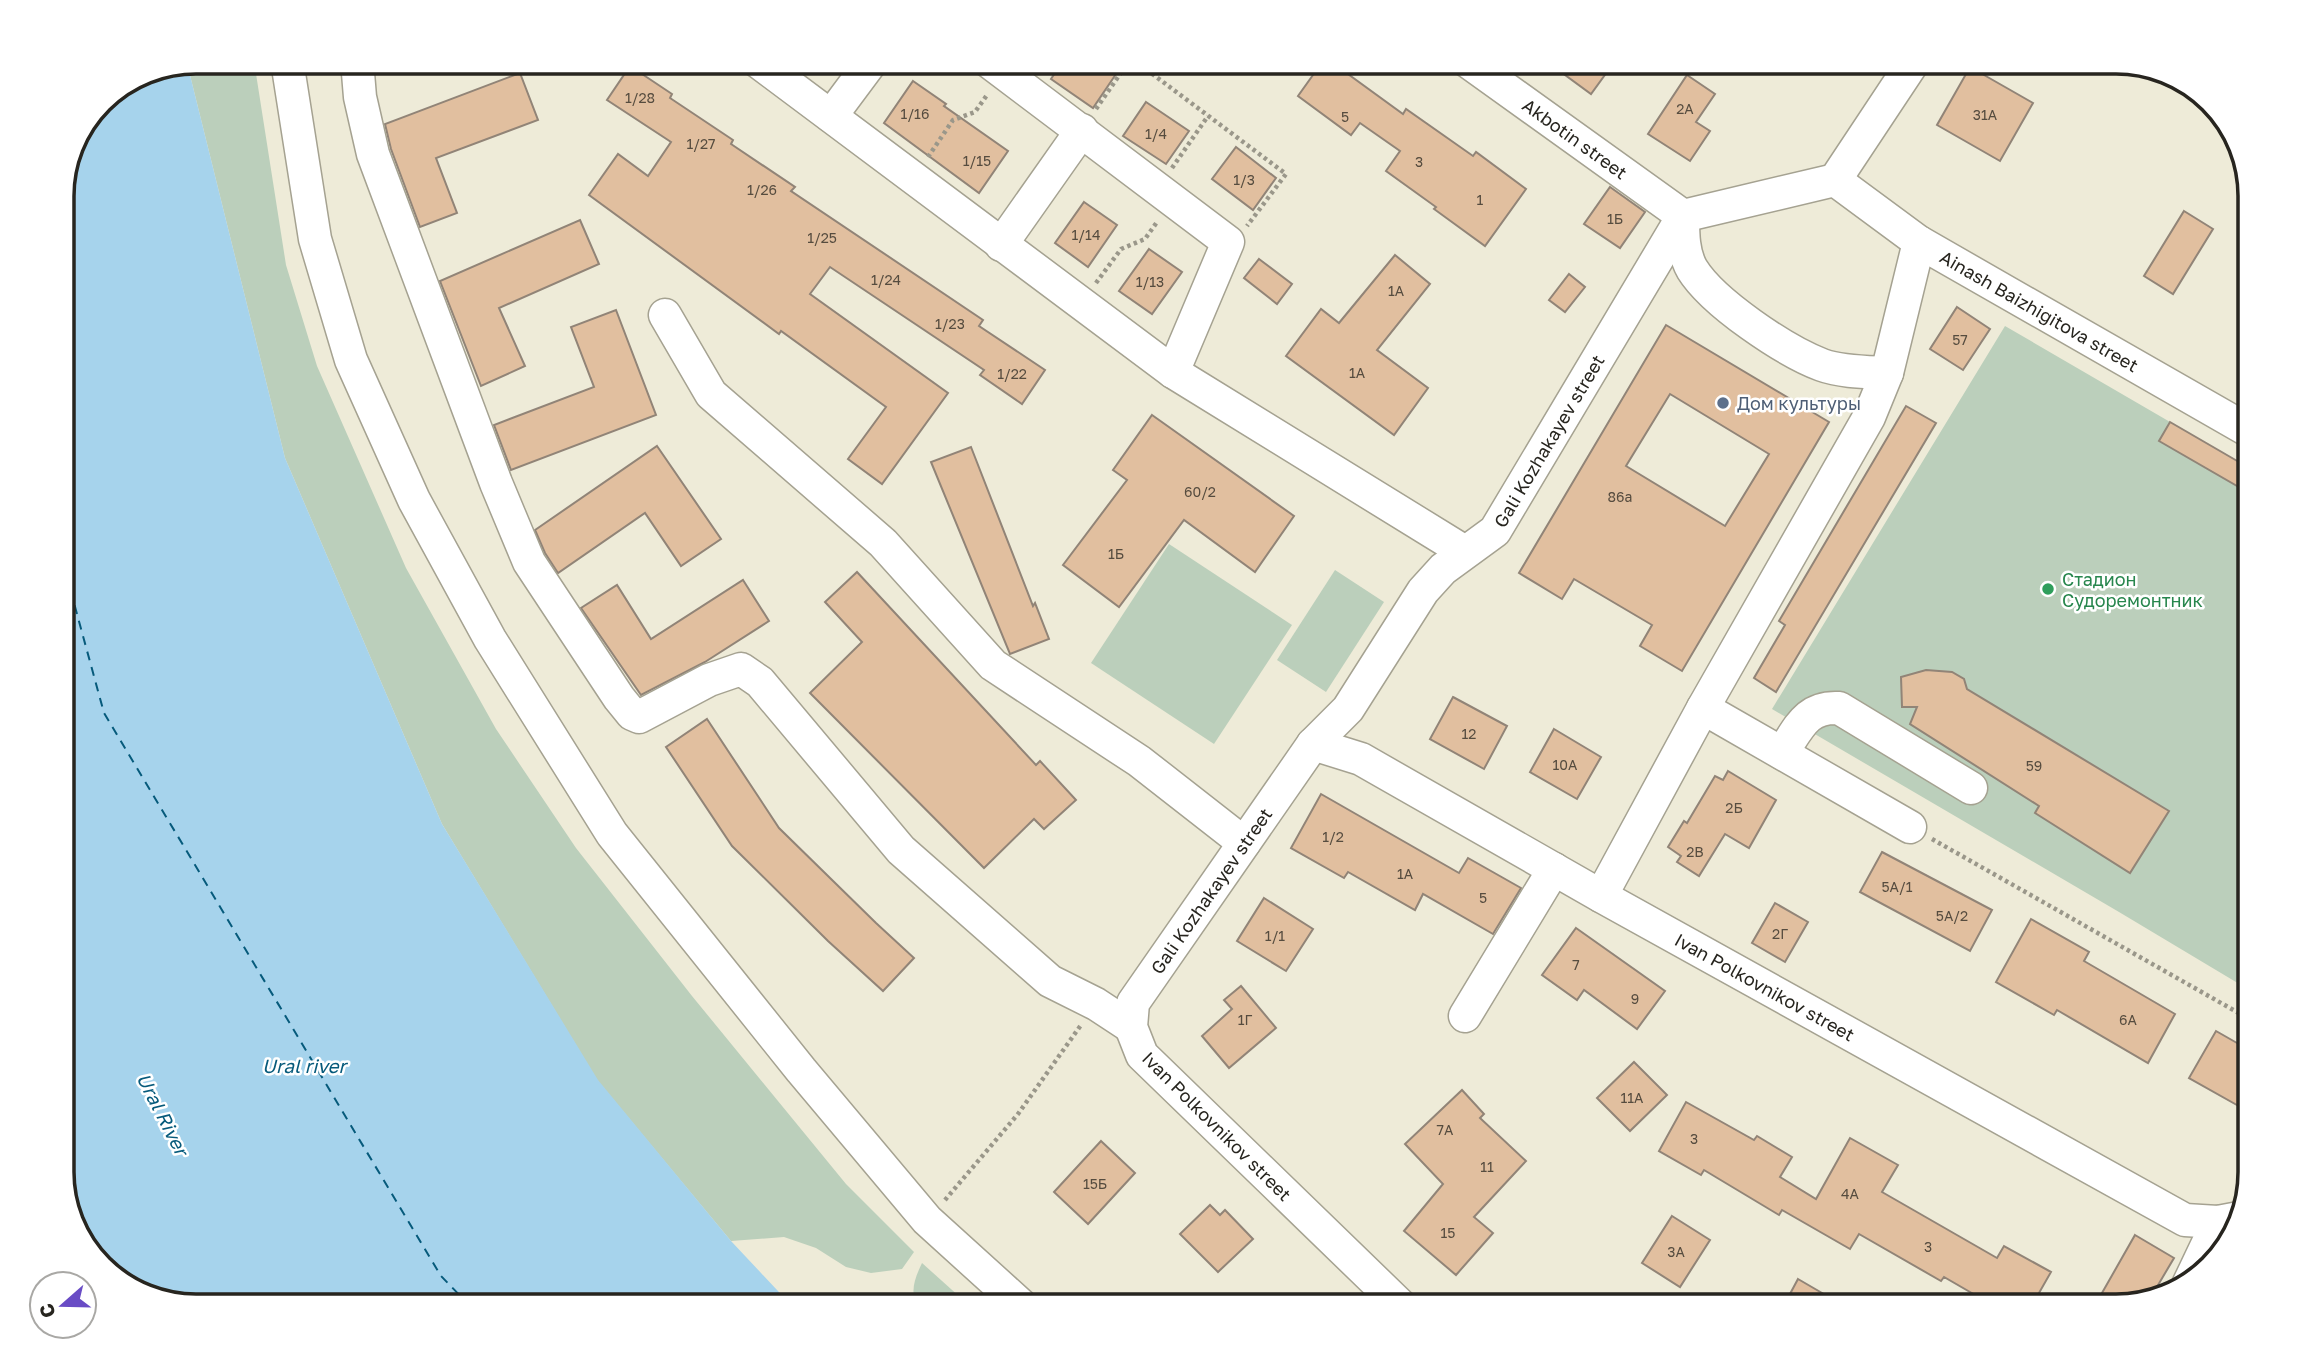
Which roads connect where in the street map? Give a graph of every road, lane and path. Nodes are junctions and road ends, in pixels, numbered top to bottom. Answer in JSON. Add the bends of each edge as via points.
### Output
{"nodes":[{"id":1,"x":289,"y":74,"type":"edge"},
{"id":2,"x":358,"y":74,"type":"edge"},
{"id":3,"x":774,"y":74,"type":"edge"},
{"id":4,"x":862,"y":74,"type":"edge"},
{"id":5,"x":993,"y":74,"type":"edge"},
{"id":6,"x":1006,"y":74,"type":"edge"},
{"id":7,"x":1120,"y":74,"type":"edge"},
{"id":8,"x":1152,"y":74,"type":"edge"},
{"id":9,"x":1485,"y":74,"type":"edge"},
{"id":10,"x":1905,"y":74,"type":"edge"},
{"id":11,"x":831,"y":116,"type":"junction"},
{"id":12,"x":1208,"y":116,"type":"junction"},
{"id":13,"x":1082,"y":130,"type":"junction"},
{"id":14,"x":914,"y":179,"type":"junction"},
{"id":15,"x":1835,"y":180,"type":"junction"},
{"id":16,"x":1165,"y":194,"type":"junction"},
{"id":17,"x":1683,"y":216,"type":"junction"},
{"id":18,"x":1228,"y":242,"type":"junction"},
{"id":19,"x":1919,"y":242,"type":"junction"},
{"id":20,"x":1001,"y":245,"type":"junction"},
{"id":21,"x":1081,"y":304,"type":"junction"},
{"id":22,"x":665,"y":315,"type":"dead end"},
{"id":23,"x":1173,"y":372,"type":"junction"},
{"id":24,"x":1887,"y":373,"type":"junction"},
{"id":25,"x":2238,"y":425,"type":"edge"},
{"id":26,"x":1465,"y":552,"type":"junction"},
{"id":27,"x":1703,"y":708,"type":"junction"},
{"id":28,"x":1313,"y":744,"type":"junction"},
{"id":29,"x":1782,"y":752,"type":"junction"},
{"id":30,"x":1971,"y":788,"type":"dead end"},
{"id":31,"x":1910,"y":827,"type":"joint"},
{"id":32,"x":1244,"y":843,"type":"junction"},
{"id":33,"x":1554,"y":869,"type":"junction"},
{"id":34,"x":1601,"y":896,"type":"junction"},
{"id":35,"x":1096,"y":1004,"type":"junction"},
{"id":36,"x":2238,"y":1013,"type":"edge"},
{"id":37,"x":1465,"y":1016,"type":"dead end"},
{"id":38,"x":1130,"y":1027,"type":"junction"},
{"id":39,"x":928,"y":1220,"type":"junction"},
{"id":40,"x":2228,"y":1220,"type":"edge"},
{"id":41,"x":2206,"y":1256,"type":"edge"},
{"id":42,"x":1009,"y":1294,"type":"edge"},
{"id":43,"x":1389,"y":1294,"type":"edge"}],
"edges":[{"from":1,"to":39,"type":"street","via":[[315,239],[351,360],[414,500],[490,639],[612,834]]},
{"from":2,"to":35,"type":"street","via":[[373,154],[524,551],[632,714],[639,717],[709,680],[741,669],[760,682],[901,850],[1050,981]]},
{"from":3,"to":11,"type":"street"},
{"from":4,"to":11,"type":"street"},
{"from":5,"to":14,"type":"path","via":[[975,112],[953,120]]},
{"from":6,"to":13,"type":"street"},
{"from":7,"to":13,"type":"path"},
{"from":8,"to":12,"type":"path"},
{"from":9,"to":17,"type":"street","name":"Akbotin street"},
{"from":10,"to":15,"type":"street"},
{"from":11,"to":14,"type":"street"},
{"from":12,"to":16,"type":"path"},
{"from":12,"to":18,"type":"path","via":[[1286,174],[1242,233]]},
{"from":13,"to":16,"type":"street"},
{"from":13,"to":20,"type":"street"},
{"from":14,"to":20,"type":"street"},
{"from":15,"to":17,"type":"street"},
{"from":15,"to":19,"type":"street","name":"Ainash Baizhigitova street"},
{"from":16,"to":18,"type":"street"},
{"from":16,"to":21,"type":"path","via":[[1145,239],[1121,249]]},
{"from":17,"to":24,"type":"street","via":[[1684,243],[1692,269],[1720,300],[1768,338],[1823,366]]},
{"from":17,"to":26,"type":"street","name":"Gali Kozhakayev street","via":[[1495,531]]},
{"from":18,"to":23,"type":"street"},
{"from":19,"to":24,"type":"street"},
{"from":19,"to":25,"type":"street","name":"Ainash Baizhigitova street"},
{"from":20,"to":21,"type":"street"},
{"from":21,"to":23,"type":"street"},
{"from":22,"to":32,"type":"street","via":[[711,394],[883,543],[993,665],[1139,761]]},
{"from":23,"to":26,"type":"street"},
{"from":24,"to":27,"type":"street","via":[[1869,417]]},
{"from":26,"to":28,"type":"street","name":"Gali Kozhakayev street","via":[[1423,591],[1348,709]]},
{"from":27,"to":29,"type":"street"},
{"from":27,"to":34,"type":"street"},
{"from":28,"to":32,"type":"street","name":"Gali Kozhakayev street"},
{"from":28,"to":33,"type":"street","name":"Ivan Polkovnikov street","via":[[1361,759]]},
{"from":29,"to":30,"type":"street","via":[[1808,714],[1824,707],[1839,708]]},
{"from":29,"to":31,"type":"street"},
{"from":31,"to":36,"type":"path"},
{"from":32,"to":38,"type":"street","name":"Gali Kozhakayev street","via":[[1133,1003]]},
{"from":33,"to":34,"type":"street","name":"Ivan Polkovnikov street"},
{"from":33,"to":37,"type":"street"},
{"from":34,"to":40,"type":"street","name":"Ivan Polkovnikov street","via":[[2185,1220]]},
{"from":35,"to":38,"type":"street"},
{"from":35,"to":39,"type":"path","via":[[1018,1114]]},
{"from":38,"to":43,"type":"street","name":"Ivan Polkovnikov street","via":[[1143,1055]]},
{"from":39,"to":42,"type":"street"},
{"from":40,"to":41,"type":"street","name":"Ivan Polkovnikov street"}]}
